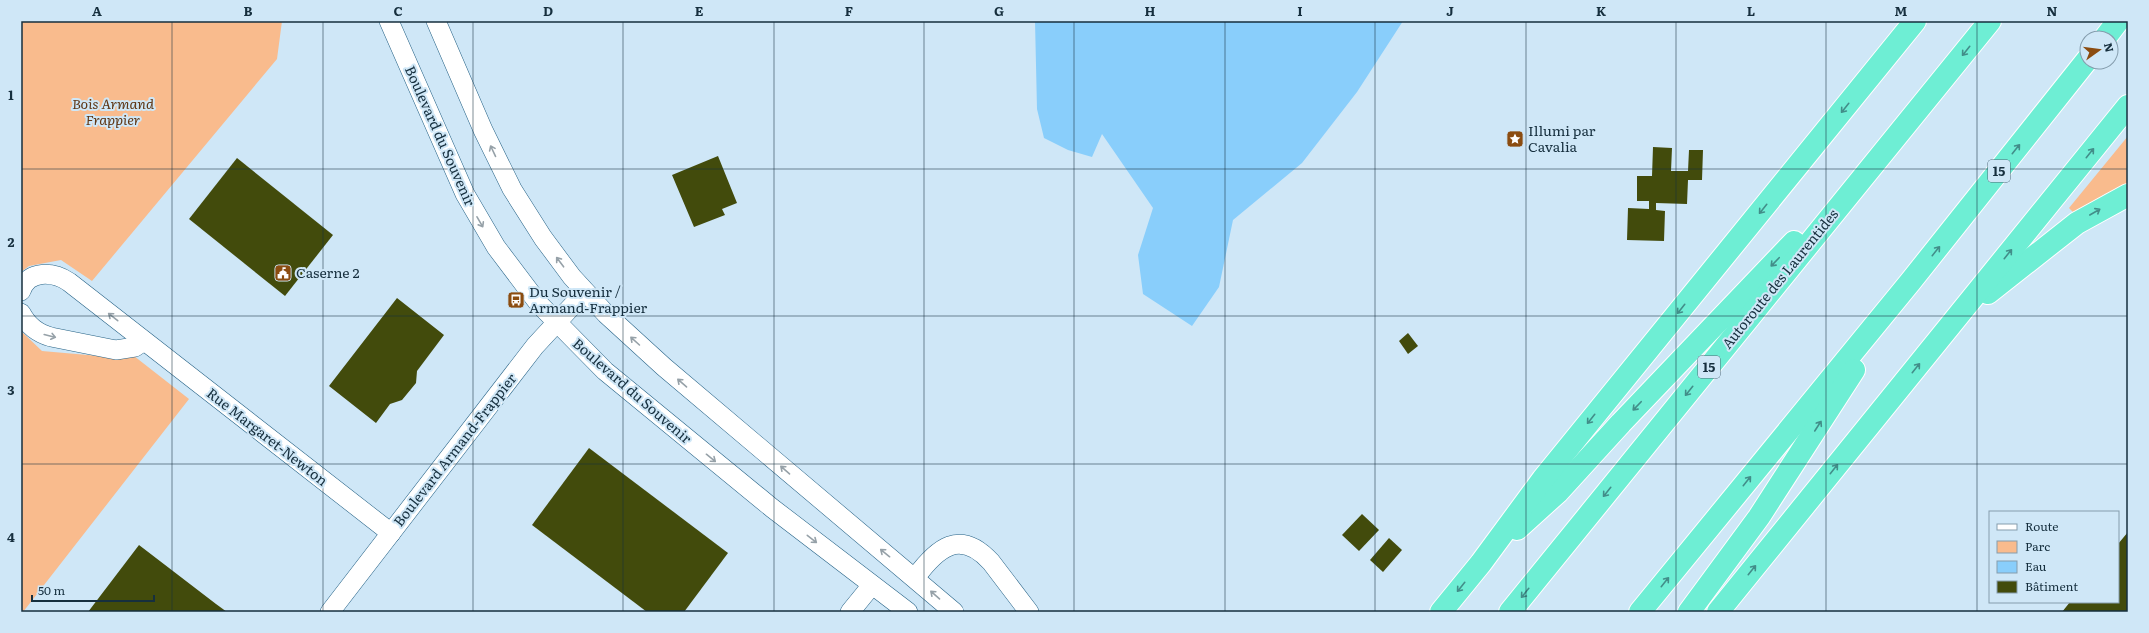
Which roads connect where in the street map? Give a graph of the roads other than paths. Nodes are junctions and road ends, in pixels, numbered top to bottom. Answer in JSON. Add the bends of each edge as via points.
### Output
{"nodes":[{"id":1,"x":389,"y":21,"type":"edge"},
{"id":2,"x":436,"y":21,"type":"edge"},
{"id":3,"x":1903,"y":21,"type":"edge"},
{"id":4,"x":1915,"y":21,"type":"edge"},
{"id":5,"x":1990,"y":21,"type":"edge"},
{"id":6,"x":2118,"y":21,"type":"edge"},
{"id":7,"x":2111,"y":30,"type":"edge"},
{"id":8,"x":2079,"y":70,"type":"edge"},
{"id":9,"x":1869,"y":78,"type":"junction"},
{"id":10,"x":2128,"y":106,"type":"edge"},
{"id":11,"x":1908,"y":122,"type":"junction"},
{"id":12,"x":2128,"y":195,"type":"edge"},
{"id":13,"x":1911,"y":281,"type":"junction"},
{"id":14,"x":21,"y":291,"type":"edge"},
{"id":15,"x":585,"y":292,"type":"junction"},
{"id":16,"x":21,"y":313,"type":"edge"},
{"id":17,"x":1958,"y":318,"type":"junction"},
{"id":18,"x":555,"y":322,"type":"junction"},
{"id":19,"x":144,"y":341,"type":"junction"},
{"id":20,"x":391,"y":533,"type":"junction"},
{"id":21,"x":1481,"y":562,"type":"junction"},
{"id":22,"x":915,"y":578,"type":"junction"},
{"id":23,"x":872,"y":585,"type":"junction"},
{"id":24,"x":330,"y":612,"type":"edge"},
{"id":25,"x":850,"y":612,"type":"edge"},
{"id":26,"x":908,"y":612,"type":"edge"},
{"id":27,"x":954,"y":612,"type":"edge"},
{"id":28,"x":1030,"y":612,"type":"edge"},
{"id":29,"x":1440,"y":612,"type":"edge"},
{"id":30,"x":1510,"y":612,"type":"edge"},
{"id":31,"x":1640,"y":612,"type":"edge"},
{"id":32,"x":1689,"y":612,"type":"edge"},
{"id":33,"x":1718,"y":612,"type":"edge"}],
"edges":[{"from":1,"to":18,"type":"street","name":"Boulevard du Souvenir","one_way":true,"via":[[445,154],[476,215],[508,264]]},
{"from":15,"to":2,"type":"street","one_way":true,"via":[[543,238],[512,189],[483,130]]},
{"from":3,"to":9,"type":"highway"},
{"from":4,"to":9,"type":"highway"},
{"from":5,"to":11,"type":"highway","name":"Autoroute des Laurentides","number":"15","one_way":true},
{"from":6,"to":7,"type":"highway"},
{"from":13,"to":8,"type":"highway","number":"15","one_way":true},
{"from":9,"to":21,"type":"highway","one_way":true,"via":[[1543,478]]},
{"from":17,"to":10,"type":"highway","one_way":true},
{"from":11,"to":21,"type":"highway","one_way":true,"via":[[1558,492]]},
{"from":11,"to":30,"type":"highway","name":"Autoroute des Laurentides","number":"15","one_way":true},
{"from":17,"to":12,"type":"highway","one_way":true,"via":[[2077,223]]},
{"from":31,"to":13,"type":"highway","number":"15","one_way":true},
{"from":32,"to":13,"type":"highway","one_way":true,"via":[[1759,517]]},
{"from":19,"to":14,"type":"street","name":"Rue Margaret-Newton","one_way":true,"via":[[61,276],[34,276],[26,282]]},
{"from":15,"to":18,"type":"street","name":"Boulevard Armand-Frappier"},
{"from":22,"to":15,"type":"street","one_way":true,"via":[[701,399],[623,330]]},
{"from":16,"to":19,"type":"street","one_way":true,"via":[[33,329],[51,337],[116,350],[131,348]]},
{"from":33,"to":17,"type":"highway","one_way":true},
{"from":18,"to":20,"type":"street","name":"Boulevard Armand-Frappier"},
{"from":18,"to":23,"type":"street","name":"Boulevard du Souvenir","one_way":true,"via":[[605,370],[772,508]]},
{"from":19,"to":20,"type":"street","name":"Rue Margaret-Newton"},
{"from":20,"to":24,"type":"street","name":"Boulevard Armand-Frappier"},
{"from":21,"to":29,"type":"highway","one_way":true},
{"from":27,"to":22,"type":"street","one_way":true},
{"from":22,"to":28,"type":"street","via":[[940,549],[955,544],[971,546],[984,554]]},
{"from":23,"to":25,"type":"street"},
{"from":23,"to":26,"type":"street","name":"Boulevard du Souvenir"}]}
